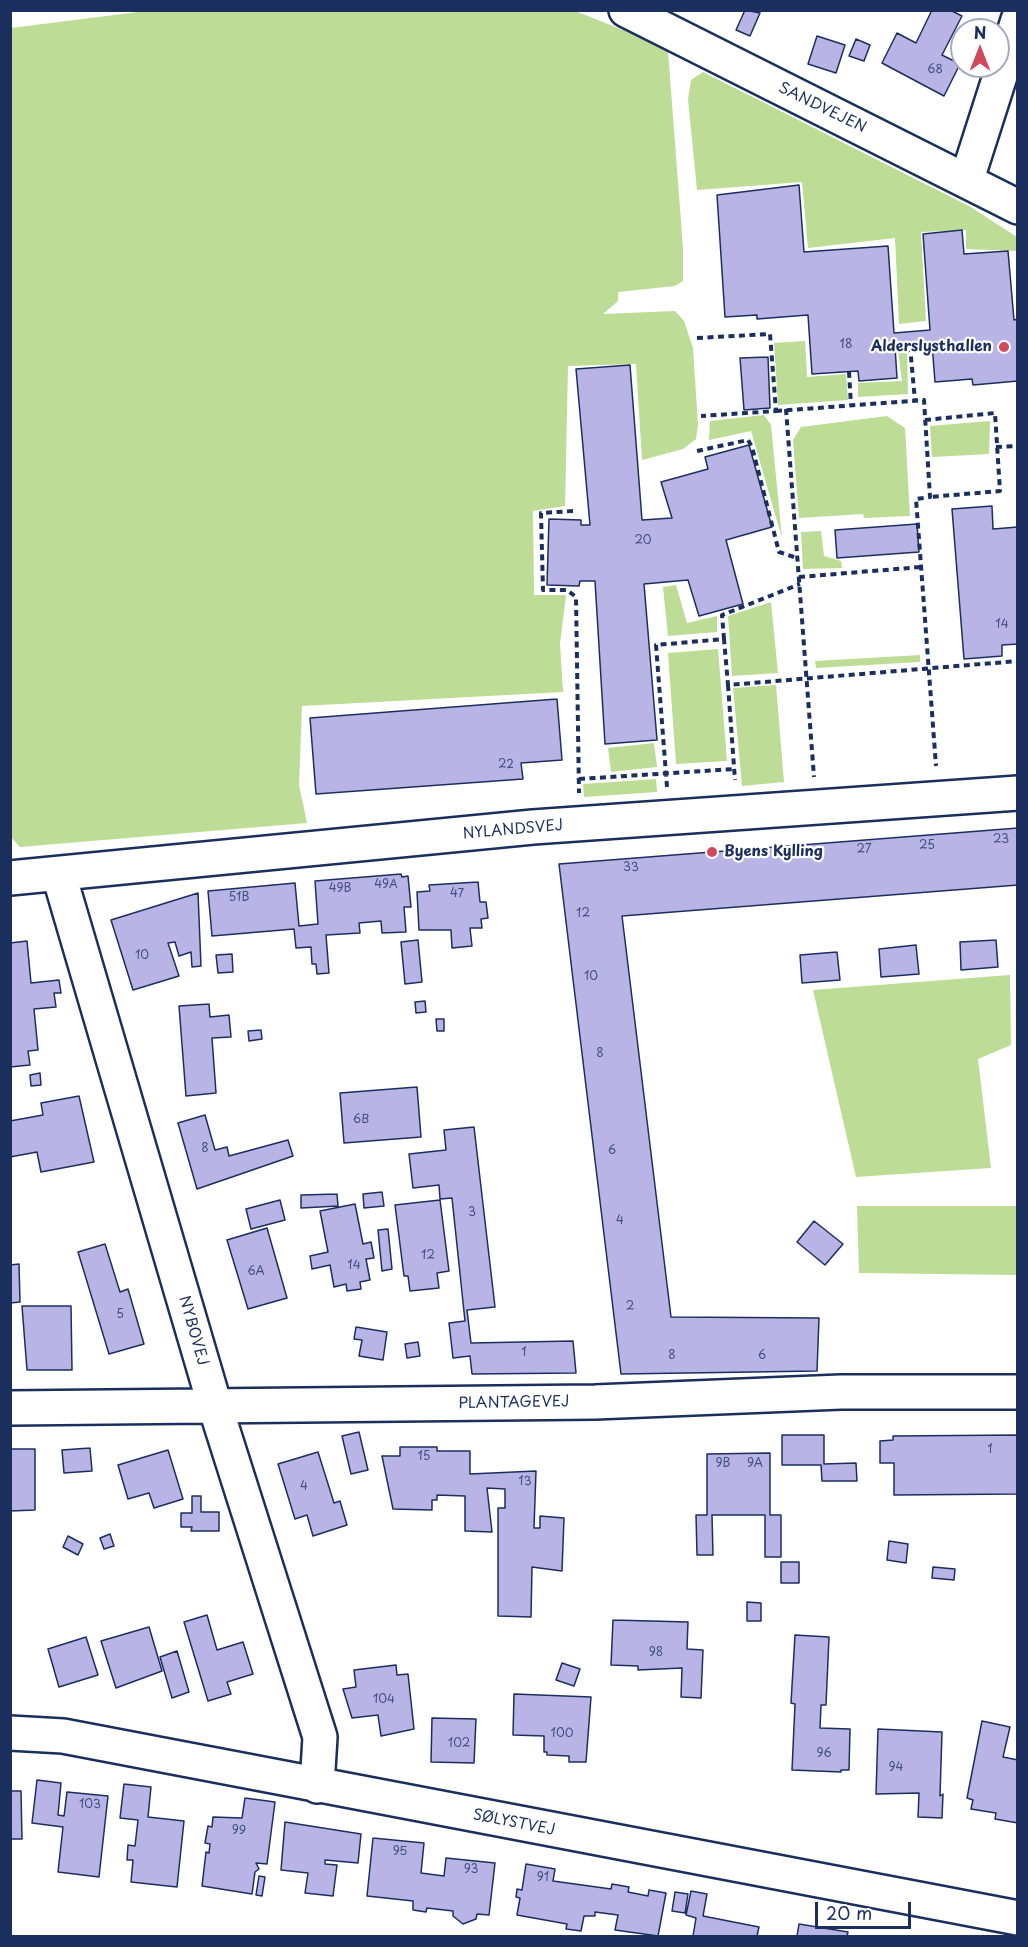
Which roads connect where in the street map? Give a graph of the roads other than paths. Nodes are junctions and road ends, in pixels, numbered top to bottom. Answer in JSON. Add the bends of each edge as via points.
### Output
{"nodes":[{"id":1,"x":626,"y":10,"type":"edge"},
{"id":2,"x":1017,"y":20,"type":"edge"},
{"id":3,"x":967,"y":180,"type":"junction"},
{"id":4,"x":1017,"y":207,"type":"edge"},
{"id":5,"x":1017,"y":793,"type":"edge"},
{"id":6,"x":59,"y":875,"type":"junction"},
{"id":7,"x":10,"y":878,"type":"edge"},
{"id":8,"x":1017,"y":1392,"type":"edge"},
{"id":9,"x":215,"y":1406,"type":"junction"},
{"id":10,"x":10,"y":1408,"type":"edge"},
{"id":11,"x":10,"y":1732,"type":"edge"},
{"id":12,"x":317,"y":1786,"type":"junction"},
{"id":13,"x":1017,"y":1918,"type":"edge"},
{"id":14,"x":983,"y":1924,"type":"edge"}],
"edges":[{"from":1,"to":3,"type":"street","name":"SANDVEJEN"},
{"from":2,"to":3,"type":"street"},
{"from":3,"to":4,"type":"street","name":"SANDVEJEN"},
{"from":5,"to":6,"type":"street","name":"NYLANDSVEJ","via":[[579,824]]},
{"from":6,"to":7,"type":"street","name":"NYLANDSVEJ"},
{"from":6,"to":9,"type":"street","name":"NYBOVEJ"},
{"from":8,"to":9,"type":"street","name":"PLANTAGEVEJ","via":[[841,1392],[595,1402]]},
{"from":9,"to":10,"type":"street","name":"PLANTAGEVEJ"},
{"from":9,"to":12,"type":"street","name":"NYBOVEJ","via":[[320,1737]]},
{"from":11,"to":12,"type":"street","name":"SØLYSTVEJ","via":[[63,1736]]},
{"from":12,"to":14,"type":"street","name":"SØLYSTVEJ"},
{"from":13,"to":14,"type":"street","name":"SØLYSTVEJ"}]}
